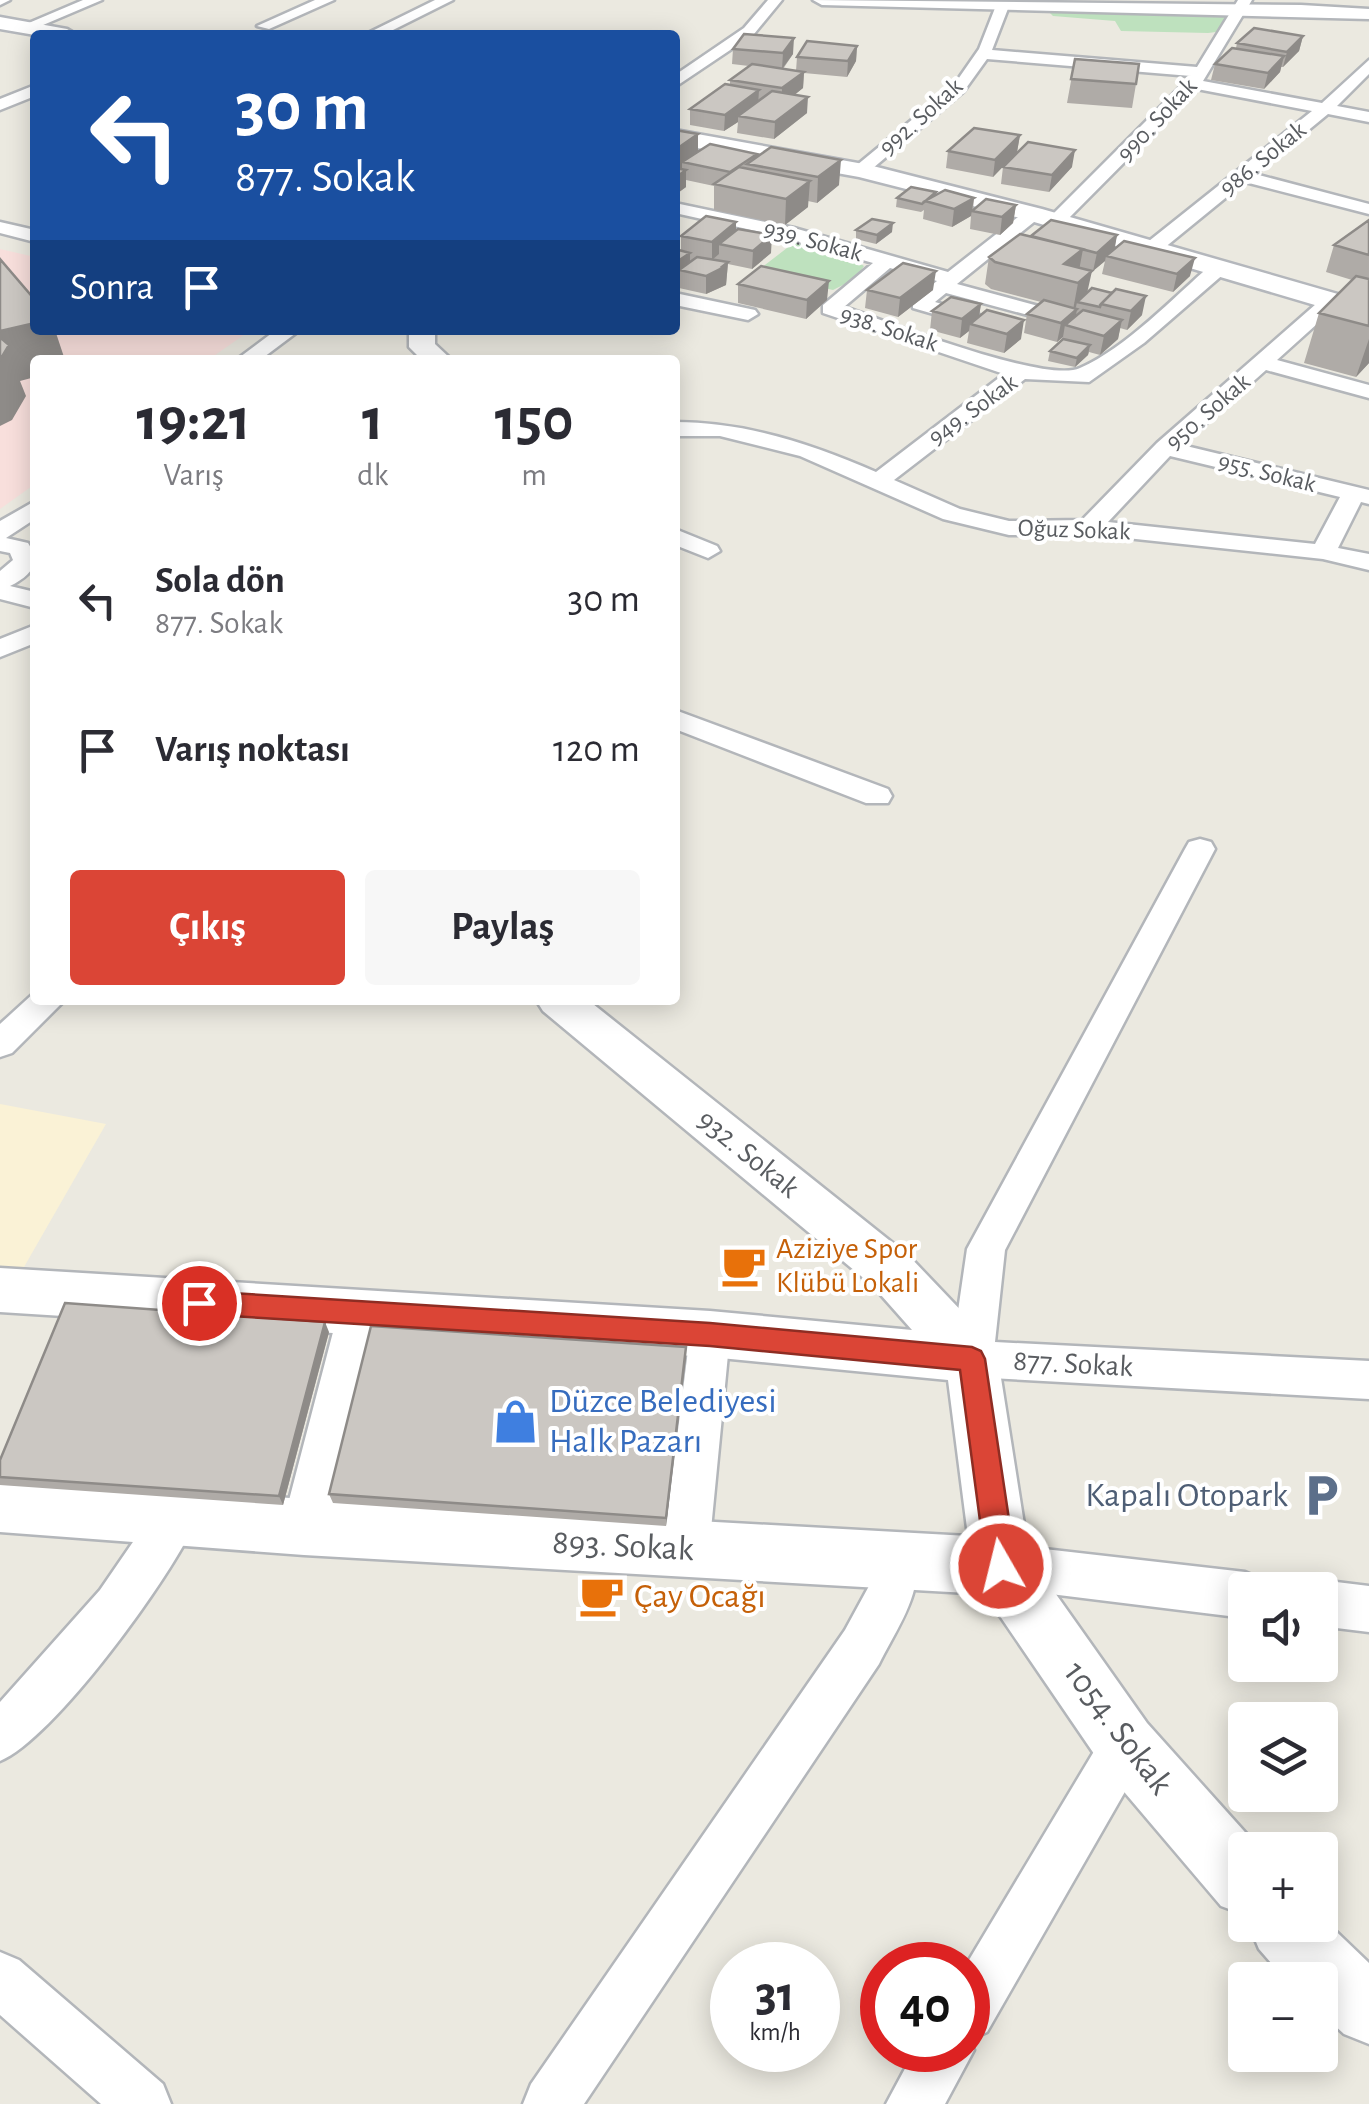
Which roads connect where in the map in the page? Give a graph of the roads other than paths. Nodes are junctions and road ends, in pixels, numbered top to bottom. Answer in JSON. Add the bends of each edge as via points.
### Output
{"nodes":[{"id":1,"x":94,"y":0,"type":"edge"},
{"id":2,"x":327,"y":0,"type":"edge"},
{"id":3,"x":446,"y":0,"type":"edge"},
{"id":4,"x":775,"y":0,"type":"edge"},
{"id":5,"x":822,"y":0,"type":"edge"},
{"id":6,"x":1042,"y":3,"type":"edge"},
{"id":7,"x":1243,"y":3,"type":"edge"},
{"id":8,"x":1002,"y":6,"type":"junction"},
{"id":9,"x":1369,"y":14,"type":"edge"},
{"id":10,"x":0,"y":23,"type":"edge"},
{"id":11,"x":264,"y":26,"type":"dead end"},
{"id":12,"x":24,"y":28,"type":"junction"},
{"id":13,"x":0,"y":30,"type":"edge"},
{"id":14,"x":36,"y":30,"type":"edge"},
{"id":15,"x":382,"y":30,"type":"edge"},
{"id":16,"x":30,"y":32,"type":"edge"},
{"id":17,"x":982,"y":54,"type":"junction"},
{"id":18,"x":1369,"y":65,"type":"edge"},
{"id":19,"x":1198,"y":78,"type":"junction"},
{"id":20,"x":680,"y":79,"type":"edge"},
{"id":21,"x":30,"y":92,"type":"edge"},
{"id":22,"x":0,"y":105,"type":"edge"},
{"id":23,"x":1326,"y":108,"type":"junction"},
{"id":24,"x":1369,"y":117,"type":"edge"},
{"id":25,"x":680,"y":138,"type":"edge"},
{"id":26,"x":860,"y":170,"type":"junction"},
{"id":27,"x":1242,"y":176,"type":"junction"},
{"id":28,"x":680,"y":209,"type":"edge"},
{"id":29,"x":1369,"y":209,"type":"edge"},
{"id":30,"x":1045,"y":217,"type":"junction"},
{"id":31,"x":0,"y":227,"type":"edge"},
{"id":32,"x":30,"y":235,"type":"edge"},
{"id":33,"x":1152,"y":248,"type":"junction"},
{"id":34,"x":887,"y":261,"type":"junction"},
{"id":35,"x":1219,"y":268,"type":"junction"},
{"id":36,"x":946,"y":282,"type":"junction"},
{"id":37,"x":680,"y":300,"type":"edge"},
{"id":38,"x":1331,"y":301,"type":"junction"},
{"id":39,"x":1369,"y":312,"type":"edge"},
{"id":40,"x":748,"y":314,"type":"dead end"},
{"id":41,"x":994,"y":325,"type":"edge"},
{"id":42,"x":283,"y":335,"type":"edge"},
{"id":43,"x":422,"y":335,"type":"edge"},
{"id":44,"x":1137,"y":339,"type":"junction"},
{"id":45,"x":253,"y":355,"type":"edge"},
{"id":46,"x":433,"y":355,"type":"edge"},
{"id":47,"x":1264,"y":363,"type":"junction"},
{"id":48,"x":1020,"y":372,"type":"junction"},
{"id":49,"x":1369,"y":392,"type":"edge"},
{"id":50,"x":680,"y":429,"type":"edge"},
{"id":51,"x":1166,"y":448,"type":"junction"},
{"id":52,"x":880,"y":480,"type":"junction"},
{"id":53,"x":1362,"y":495,"type":"edge"},
{"id":54,"x":30,"y":511,"type":"edge"},
{"id":55,"x":1089,"y":527,"type":"junction"},
{"id":56,"x":0,"y":532,"type":"edge"},
{"id":57,"x":680,"y":538,"type":"edge"},
{"id":58,"x":708,"y":550,"type":"dead end"},
{"id":59,"x":1323,"y":552,"type":"junction"},
{"id":60,"x":22,"y":555,"type":"edge"},
{"id":61,"x":1369,"y":562,"type":"edge"},
{"id":62,"x":0,"y":580,"type":"edge"},
{"id":63,"x":0,"y":590,"type":"edge"},
{"id":64,"x":30,"y":599,"type":"edge"},
{"id":65,"x":30,"y":636,"type":"edge"},
{"id":66,"x":0,"y":650,"type":"edge"},
{"id":67,"x":680,"y":721,"type":"edge"},
{"id":68,"x":878,"y":796,"type":"dead end"},
{"id":69,"x":1200,"y":849,"type":"dead end"},
{"id":70,"x":43,"y":1005,"type":"edge"},
{"id":71,"x":564,"y":1005,"type":"edge"},
{"id":72,"x":0,"y":1044,"type":"edge"},
{"id":73,"x":0,"y":1290,"type":"edge"},
{"id":74,"x":358,"y":1313,"type":"junction"},
{"id":75,"x":710,"y":1334,"type":"junction"},
{"id":76,"x":972,"y":1359,"type":"junction"},
{"id":77,"x":1369,"y":1380,"type":"edge"},
{"id":78,"x":0,"y":1506,"type":"edge"},
{"id":79,"x":175,"y":1519,"type":"junction"},
{"id":80,"x":304,"y":1527,"type":"junction"},
{"id":81,"x":686,"y":1550,"type":"junction"},
{"id":82,"x":896,"y":1562,"type":"junction"},
{"id":83,"x":1001,"y":1566,"type":"junction"},
{"id":84,"x":1228,"y":1593,"type":"edge"},
{"id":85,"x":1338,"y":1606,"type":"edge"},
{"id":86,"x":1369,"y":1609,"type":"edge"},
{"id":87,"x":0,"y":1737,"type":"edge"},
{"id":88,"x":1125,"y":1745,"type":"junction"},
{"id":89,"x":1228,"y":1863,"type":"edge"},
{"id":90,"x":1298,"y":1942,"type":"edge"},
{"id":91,"x":990,"y":1975,"type":"edge"},
{"id":92,"x":0,"y":1979,"type":"edge"},
{"id":93,"x":1369,"y":2009,"type":"edge"},
{"id":94,"x":933,"y":2072,"type":"edge"},
{"id":95,"x":143,"y":2104,"type":"edge"},
{"id":96,"x":550,"y":2104,"type":"edge"},
{"id":97,"x":914,"y":2104,"type":"edge"}],
"edges":[{"from":1,"to":12,"type":"street"},
{"from":2,"to":11,"type":"street"},
{"from":3,"to":15,"type":"street"},
{"from":4,"to":20,"type":"street","via":[[749,31]]},
{"from":5,"to":8,"type":"street"},
{"from":6,"to":7,"type":"street"},
{"from":6,"to":8,"type":"street"},
{"from":7,"to":9,"type":"street"},
{"from":7,"to":19,"type":"street","name":"990. Sokak"},
{"from":8,"to":17,"type":"street","name":"992. Sokak"},
{"from":10,"to":12,"type":"main road"},
{"from":12,"to":14,"type":"main road"},
{"from":13,"to":16,"type":"main road"},
{"from":17,"to":19,"type":"street"},
{"from":17,"to":26,"type":"street","name":"992. Sokak","via":[[959,88]]},
{"from":18,"to":23,"type":"street","name":"986. Sokak"},
{"from":19,"to":23,"type":"street"},
{"from":19,"to":30,"type":"street","name":"990. Sokak"},
{"from":21,"to":22,"type":"street"},
{"from":23,"to":24,"type":"street"},
{"from":23,"to":27,"type":"street","name":"986. Sokak"},
{"from":25,"to":26,"type":"main road"},
{"from":26,"to":30,"type":"main road"},
{"from":27,"to":29,"type":"street"},
{"from":27,"to":33,"type":"street","name":"986. Sokak"},
{"from":28,"to":34,"type":"street","name":"939. Sokak"},
{"from":30,"to":33,"type":"main road"},
{"from":30,"to":36,"type":"street","name":"990. Sokak"},
{"from":31,"to":32,"type":"street"},
{"from":33,"to":35,"type":"main road"},
{"from":34,"to":36,"type":"street","name":"939. Sokak"},
{"from":34,"to":48,"type":"street","name":"938. Sokak","via":[[830,309]]},
{"from":35,"to":38,"type":"main road"},
{"from":35,"to":44,"type":"street","name":"949. Sokak"},
{"from":36,"to":41,"type":"street","via":[[920,304]]},
{"from":36,"to":44,"type":"street","name":"939. Sokak"},
{"from":37,"to":40,"type":"street"},
{"from":38,"to":39,"type":"main road"},
{"from":38,"to":47,"type":"street","name":"950. Sokak"},
{"from":42,"to":45,"type":"street"},
{"from":43,"to":46,"type":"street","via":[[422,346]]},
{"from":44,"to":48,"type":"street","name":"949. Sokak","via":[[1082,377]]},
{"from":47,"to":49,"type":"street"},
{"from":47,"to":51,"type":"street","name":"950. Sokak"},
{"from":48,"to":52,"type":"street","name":"949. Sokak"},
{"from":50,"to":52,"type":"street","name":"Oğuz Sokak","via":[[720,429],[808,451]]},
{"from":51,"to":53,"type":"street","name":"955. Sokak"},
{"from":51,"to":55,"type":"street","name":"950. Sokak"},
{"from":52,"to":55,"type":"street","name":"Oğuz Sokak","via":[[952,514],[1009,528]]},
{"from":53,"to":59,"type":"street"},
{"from":54,"to":56,"type":"street"},
{"from":55,"to":59,"type":"street","name":"Oğuz Sokak"},
{"from":57,"to":58,"type":"street"},
{"from":59,"to":61,"type":"street","name":"Oğuz Sokak"},
{"from":60,"to":62,"type":"street","via":[[16,574]]},
{"from":63,"to":64,"type":"street"},
{"from":65,"to":66,"type":"street"},
{"from":67,"to":68,"type":"street"},
{"from":69,"to":76,"type":"street","via":[[986,1249]]},
{"from":70,"to":72,"type":"street"},
{"from":71,"to":76,"type":"street","name":"932. Sokak","via":[[891,1270]]},
{"from":73,"to":74,"type":"street","name":"877. Sokak"},
{"from":74,"to":75,"type":"street","name":"877. Sokak"},
{"from":74,"to":80,"type":"street"},
{"from":75,"to":76,"type":"street","name":"877. Sokak"},
{"from":75,"to":81,"type":"street"},
{"from":76,"to":77,"type":"street","name":"877. Sokak"},
{"from":76,"to":83,"type":"street"},
{"from":78,"to":79,"type":"street","name":"893. Sokak"},
{"from":79,"to":80,"type":"street","name":"893. Sokak"},
{"from":79,"to":87,"type":"street","via":[[118,1604]]},
{"from":80,"to":81,"type":"street","name":"893. Sokak"},
{"from":81,"to":82,"type":"street","name":"893. Sokak"},
{"from":82,"to":83,"type":"street","name":"893. Sokak"},
{"from":82,"to":96,"type":"street","via":[[890,1591],[862,1648]]},
{"from":83,"to":84,"type":"street","name":"893. Sokak"},
{"from":83,"to":88,"type":"street","name":"1054. Sokak"},
{"from":85,"to":86,"type":"street"},
{"from":88,"to":89,"type":"street","name":"1054. Sokak"},
{"from":88,"to":91,"type":"street"},
{"from":90,"to":93,"type":"street"},
{"from":92,"to":95,"type":"street"},
{"from":94,"to":97,"type":"street"}]}
